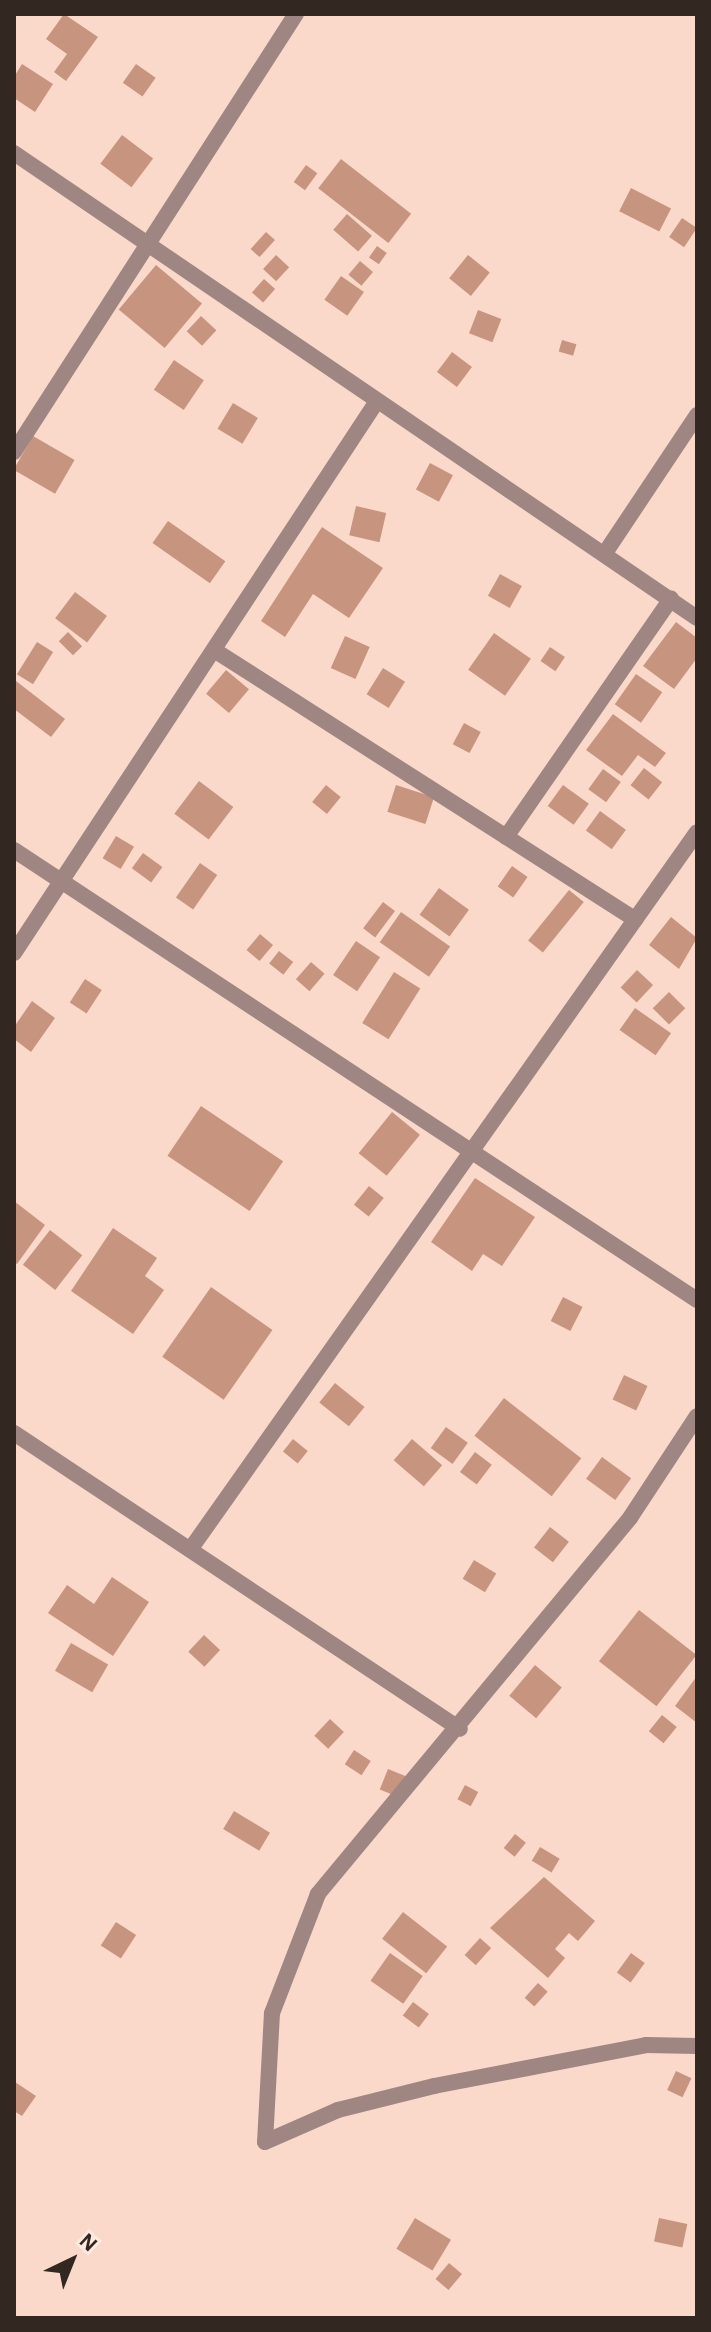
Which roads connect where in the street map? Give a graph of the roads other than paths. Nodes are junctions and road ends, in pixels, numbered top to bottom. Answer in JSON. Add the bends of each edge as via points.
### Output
{"nodes":[{"id":1,"x":296,"y":14,"type":"edge"},
{"id":2,"x":14,"y":153,"type":"edge"},
{"id":3,"x":153,"y":245,"type":"junction"},
{"id":4,"x":375,"y":404,"type":"junction"},
{"id":5,"x":697,"y":415,"type":"edge"},
{"id":6,"x":14,"y":452,"type":"edge"},
{"id":7,"x":605,"y":553,"type":"junction"},
{"id":8,"x":671,"y":599,"type":"junction"},
{"id":9,"x":697,"y":618,"type":"edge"},
{"id":10,"x":214,"y":650,"type":"junction"},
{"id":11,"x":697,"y":832,"type":"edge"},
{"id":12,"x":506,"y":837,"type":"junction"},
{"id":13,"x":14,"y":850,"type":"edge"},
{"id":14,"x":62,"y":880,"type":"junction"},
{"id":15,"x":635,"y":919,"type":"junction"},
{"id":16,"x":14,"y":953,"type":"edge"},
{"id":17,"x":470,"y":1152,"type":"junction"},
{"id":18,"x":697,"y":1300,"type":"edge"},
{"id":19,"x":697,"y":1416,"type":"edge"},
{"id":20,"x":14,"y":1433,"type":"edge"},
{"id":21,"x":192,"y":1547,"type":"junction"},
{"id":22,"x":460,"y":1729,"type":"junction"},
{"id":23,"x":697,"y":2046,"type":"edge"}],
"edges":[{"from":1,"to":3,"type":"street"},
{"from":2,"to":3,"type":"street"},
{"from":3,"to":4,"type":"street"},
{"from":3,"to":6,"type":"street"},
{"from":4,"to":7,"type":"street"},
{"from":4,"to":10,"type":"street"},
{"from":5,"to":7,"type":"street"},
{"from":7,"to":8,"type":"street"},
{"from":8,"to":9,"type":"street"},
{"from":8,"to":12,"type":"street"},
{"from":10,"to":12,"type":"street"},
{"from":10,"to":14,"type":"street"},
{"from":11,"to":15,"type":"street"},
{"from":12,"to":15,"type":"street"},
{"from":13,"to":14,"type":"street"},
{"from":14,"to":16,"type":"street"},
{"from":14,"to":17,"type":"street"},
{"from":15,"to":17,"type":"street"},
{"from":17,"to":18,"type":"street"},
{"from":17,"to":21,"type":"street"},
{"from":19,"to":22,"type":"street","via":[[630,1518]]},
{"from":20,"to":21,"type":"street"},
{"from":21,"to":22,"type":"street"},
{"from":22,"to":23,"type":"street","via":[[392,1798],[318,1894],[272,2013],[265,2142],[338,2110],[434,2086],[646,2045]]}]}
